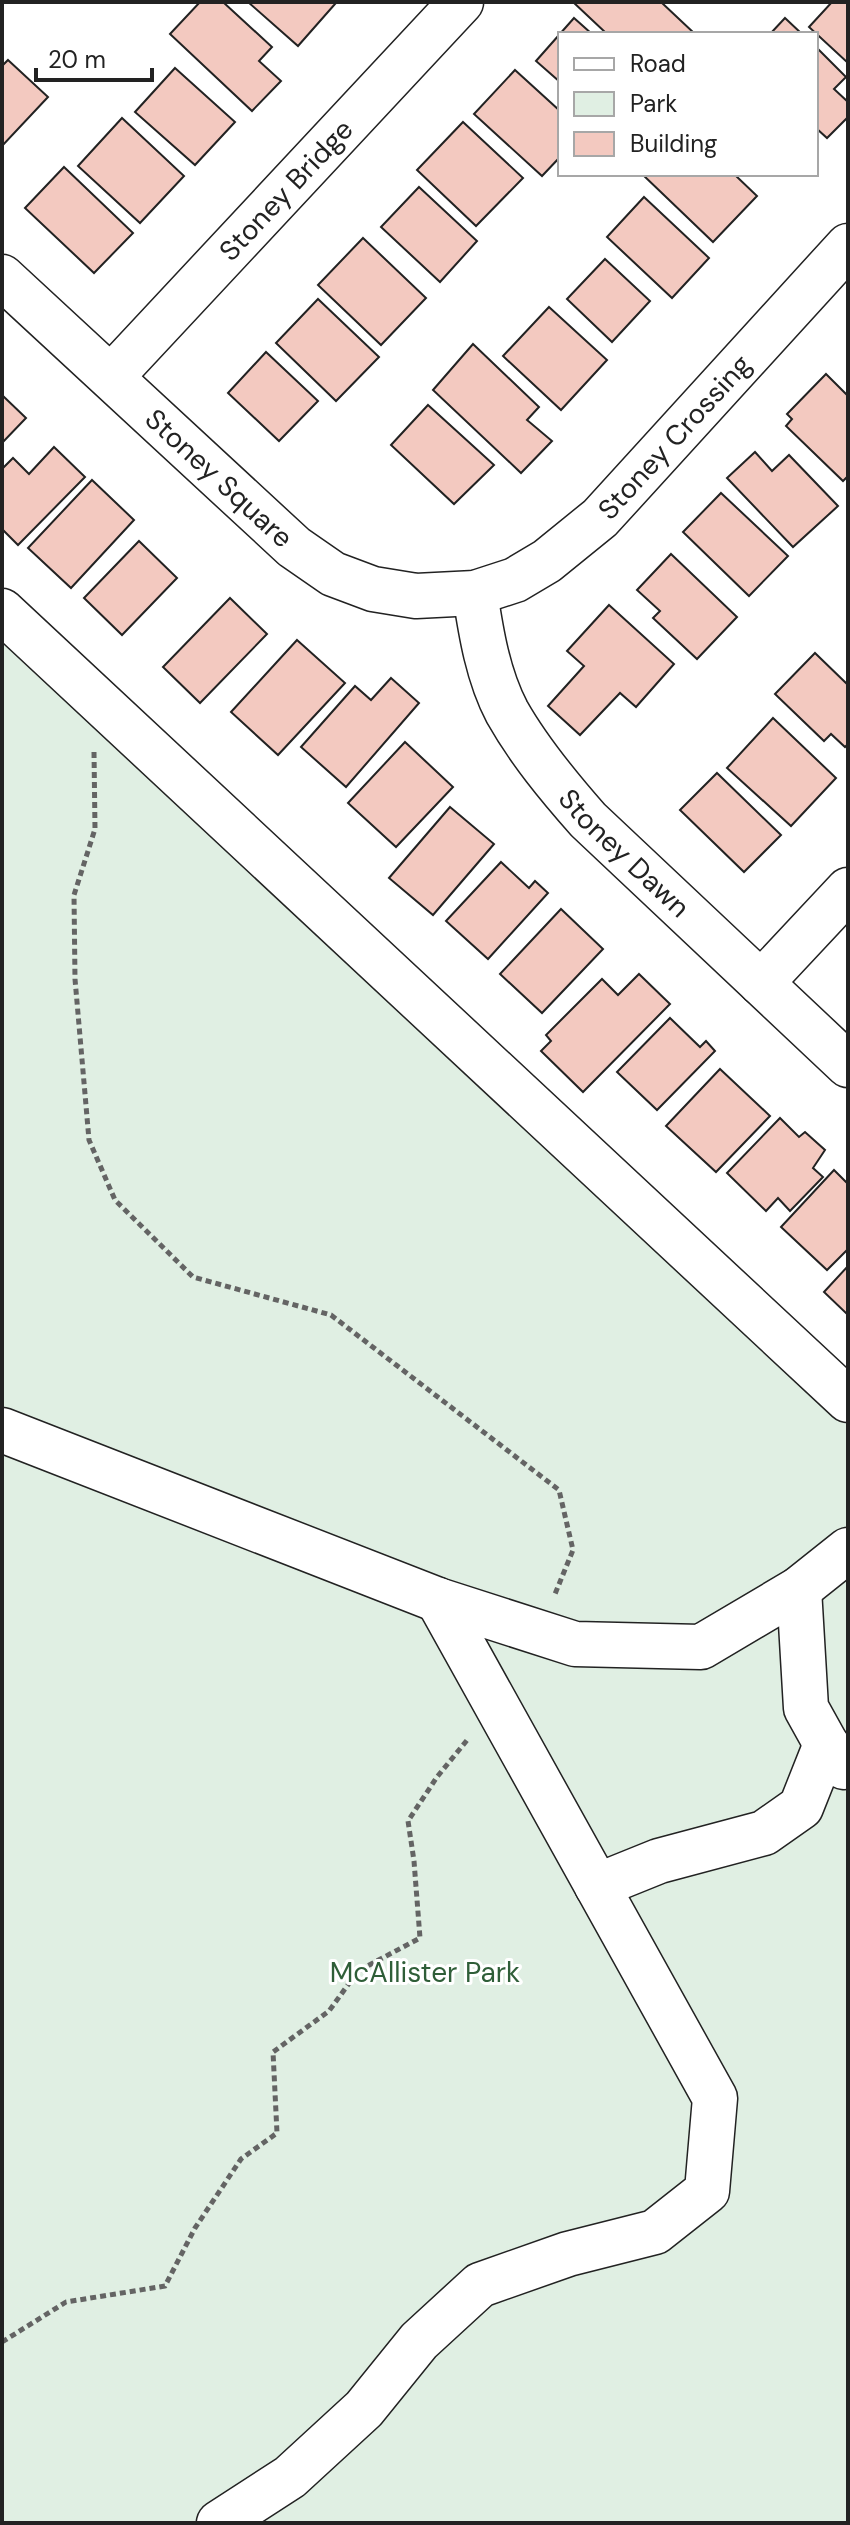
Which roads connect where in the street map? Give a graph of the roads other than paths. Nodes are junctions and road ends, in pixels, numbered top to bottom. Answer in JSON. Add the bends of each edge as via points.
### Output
{"nodes":[{"id":1,"x":461,"y":2,"type":"edge"},
{"id":2,"x":848,"y":246,"type":"edge"},
{"id":3,"x":2,"y":277,"type":"edge"},
{"id":4,"x":111,"y":377,"type":"junction"},
{"id":5,"x":475,"y":593,"type":"junction"},
{"id":6,"x":2,"y":611,"type":"edge"},
{"id":7,"x":848,"y":890,"type":"edge"},
{"id":8,"x":761,"y":983,"type":"junction"},
{"id":9,"x":848,"y":1065,"type":"edge"},
{"id":10,"x":848,"y":1400,"type":"edge"},
{"id":11,"x":2,"y":1430,"type":"edge"},
{"id":12,"x":848,"y":1550,"type":"edge"},
{"id":13,"x":799,"y":1589,"type":"junction"},
{"id":14,"x":438,"y":1600,"type":"junction"},
{"id":15,"x":837,"y":1758,"type":"edge"},
{"id":16,"x":597,"y":1886,"type":"junction"},
{"id":17,"x":219,"y":2523,"type":"edge"}],
"edges":[{"from":1,"to":4,"type":"street","name":"Stoney Bridge"},
{"from":2,"to":5,"type":"street","name":"Stoney Crossing","via":[[600,518],[547,561],[515,580]]},
{"from":3,"to":4,"type":"street","name":"Stoney Square"},
{"from":4,"to":5,"type":"street","name":"Stoney Square","via":[[294,547],[333,574],[373,589],[416,596]]},
{"from":5,"to":8,"type":"street","name":"Stoney Dawn","via":[[489,661],[507,711],[551,777],[588,820]]},
{"from":6,"to":10,"type":"street"},
{"from":7,"to":8,"type":"street"},
{"from":8,"to":9,"type":"street","name":"Stoney Dawn"},
{"from":11,"to":14,"type":"street"},
{"from":12,"to":13,"type":"street"},
{"from":13,"to":14,"type":"street","via":[[701,1647],[575,1644]]},
{"from":13,"to":15,"type":"street","via":[[806,1708]]},
{"from":14,"to":16,"type":"street"},
{"from":15,"to":16,"type":"street","via":[[801,1807],[764,1833],[659,1861]]},
{"from":16,"to":17,"type":"street","via":[[715,2098],[707,2191],[655,2232],[568,2254],[480,2285],[419,2341],[364,2409],[301,2467]]}]}
